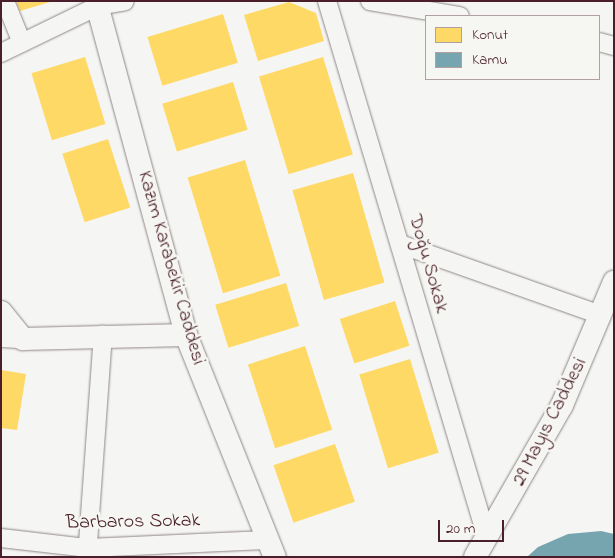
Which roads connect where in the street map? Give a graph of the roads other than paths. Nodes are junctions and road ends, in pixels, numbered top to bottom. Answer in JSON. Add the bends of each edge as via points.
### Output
{"nodes":[{"id":1,"x":5,"y":1,"type":"edge"},
{"id":2,"x":125,"y":1,"type":"edge"},
{"id":3,"x":328,"y":1,"type":"edge"},
{"id":4,"x":370,"y":1,"type":"edge"},
{"id":5,"x":97,"y":4,"type":"edge"},
{"id":6,"x":453,"y":11,"type":"edge"},
{"id":7,"x":600,"y":42,"type":"edge"},
{"id":8,"x":22,"y":43,"type":"junction"},
{"id":9,"x":614,"y":46,"type":"edge"},
{"id":10,"x":1,"y":53,"type":"edge"},
{"id":11,"x":400,"y":244,"type":"junction"},
{"id":12,"x":614,"y":282,"type":"edge"},
{"id":13,"x":1,"y":312,"type":"edge"},
{"id":14,"x":600,"y":315,"type":"junction"},
{"id":15,"x":103,"y":335,"type":"junction"},
{"id":16,"x":186,"y":335,"type":"junction"},
{"id":17,"x":12,"y":338,"type":"edge"},
{"id":18,"x":1,"y":538,"type":"edge"},
{"id":19,"x":270,"y":548,"type":"edge"},
{"id":20,"x":481,"y":548,"type":"edge"},
{"id":21,"x":87,"y":552,"type":"edge"}],
"edges":[{"from":1,"to":8,"type":"street"},
{"from":2,"to":5,"type":"street"},
{"from":3,"to":11,"type":"street","name":"Doğu Sokak"},
{"from":4,"to":6,"type":"street"},
{"from":5,"to":8,"type":"street"},
{"from":5,"to":16,"type":"street","name":"Kazım Karabekir Caddesi"},
{"from":7,"to":9,"type":"street"},
{"from":8,"to":10,"type":"street"},
{"from":11,"to":14,"type":"street"},
{"from":11,"to":20,"type":"street","name":"Doğu Sokak"},
{"from":12,"to":14,"type":"street","name":"29 Mayıs Caddesi"},
{"from":13,"to":17,"type":"street"},
{"from":14,"to":20,"type":"street","name":"29 Mayıs Caddesi","via":[[562,405]]},
{"from":15,"to":16,"type":"street"},
{"from":15,"to":17,"type":"street"},
{"from":15,"to":21,"type":"street"},
{"from":16,"to":19,"type":"street","name":"Kazım Karabekir Caddesi"},
{"from":18,"to":21,"type":"street","name":"Barbaros Sokak"},
{"from":19,"to":21,"type":"street","name":"Barbaros Sokak"}]}
